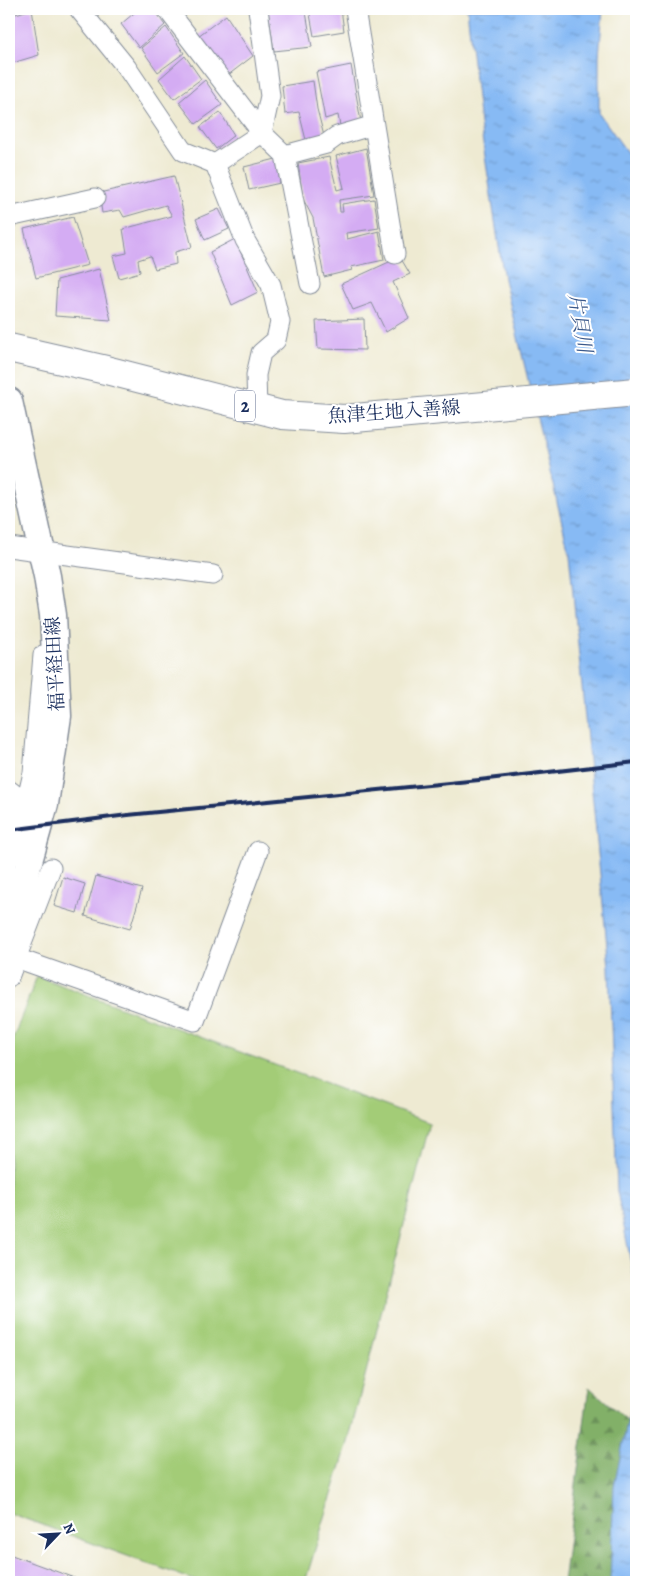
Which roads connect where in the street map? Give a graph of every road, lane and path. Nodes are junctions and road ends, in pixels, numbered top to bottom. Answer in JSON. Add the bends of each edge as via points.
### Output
{"nodes":[{"id":1,"x":80,"y":9,"type":"edge"},
{"id":2,"x":167,"y":9,"type":"edge"},
{"id":3,"x":258,"y":9,"type":"edge"},
{"id":4,"x":355,"y":9,"type":"edge"},
{"id":5,"x":374,"y":125,"type":"junction"},
{"id":6,"x":262,"y":133,"type":"junction"},
{"id":7,"x":285,"y":155,"type":"junction"},
{"id":8,"x":215,"y":164,"type":"junction"},
{"id":9,"x":95,"y":198,"type":"dead end"},
{"id":10,"x":9,"y":217,"type":"edge"},
{"id":11,"x":395,"y":254,"type":"dead end"},
{"id":12,"x":310,"y":284,"type":"dead end"},
{"id":13,"x":9,"y":348,"type":"edge"},
{"id":14,"x":636,"y":392,"type":"edge"},
{"id":15,"x":9,"y":401,"type":"edge"},
{"id":16,"x":257,"y":409,"type":"junction"},
{"id":17,"x":9,"y":547,"type":"edge"},
{"id":18,"x":42,"y":551,"type":"junction"},
{"id":19,"x":213,"y":575,"type":"dead end"},
{"id":20,"x":43,"y":655,"type":"dead end"},
{"id":21,"x":9,"y":790,"type":"edge"},
{"id":22,"x":26,"y":803,"type":"junction"},
{"id":23,"x":258,"y":850,"type":"dead end"},
{"id":24,"x":9,"y":857,"type":"edge"},
{"id":25,"x":51,"y":868,"type":"dead end"},
{"id":26,"x":9,"y":926,"type":"edge"},
{"id":27,"x":16,"y":958,"type":"junction"},
{"id":28,"x":9,"y":977,"type":"edge"}],
"edges":[{"from":1,"to":8,"type":"street","via":[[128,68],[184,151]]},
{"from":2,"to":6,"type":"street"},
{"from":3,"to":6,"type":"street","via":[[270,96]]},
{"from":4,"to":5,"type":"street"},
{"from":5,"to":7,"type":"street","via":[[337,136],[326,144]]},
{"from":5,"to":11,"type":"street"},
{"from":6,"to":7,"type":"street"},
{"from":6,"to":8,"type":"street"},
{"from":7,"to":12,"type":"street"},
{"from":8,"to":16,"type":"street","via":[[245,240],[271,285],[280,322],[276,340],[261,353],[256,376]]},
{"from":9,"to":10,"type":"street"},
{"from":13,"to":16,"type":"main road","name":"魚津生地入善線","number":"2"},
{"from":14,"to":16,"type":"main road","name":"魚津生地入善線","number":"2","via":[[344,419],[282,415]]},
{"from":15,"to":18,"type":"main road","name":"福平経田線"},
{"from":17,"to":18,"type":"street"},
{"from":18,"to":19,"type":"street"},
{"from":18,"to":26,"type":"main road","name":"福平経田線","via":[[53,615],[58,716],[45,804]]},
{"from":20,"to":22,"type":"street","via":[[33,772]]},
{"from":21,"to":22,"type":"street"},
{"from":22,"to":24,"type":"street"},
{"from":23,"to":27,"type":"street","via":[[195,1021]]},
{"from":25,"to":27,"type":"street"},
{"from":27,"to":28,"type":"street"}]}
